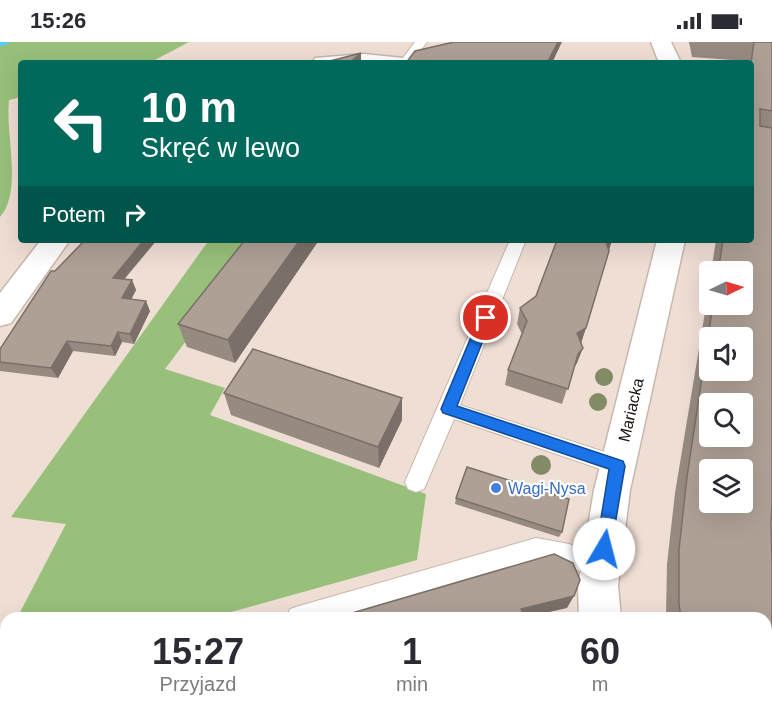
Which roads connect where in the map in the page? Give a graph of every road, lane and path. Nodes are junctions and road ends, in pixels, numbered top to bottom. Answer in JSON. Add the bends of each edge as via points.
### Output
{"nodes":[{"id":1,"x":421,"y":42,"type":"edge"},
{"id":2,"x":661,"y":42,"type":"edge"},
{"id":3,"x":407,"y":60,"type":"edge"},
{"id":4,"x":669,"y":60,"type":"edge"},
{"id":5,"x":54,"y":243,"type":"edge"},
{"id":6,"x":517,"y":243,"type":"edge"},
{"id":7,"x":670,"y":243,"type":"edge"},
{"id":8,"x":0,"y":315,"type":"edge"},
{"id":9,"x":448,"y":409,"type":"junction"},
{"id":10,"x":618,"y":466,"type":"junction"},
{"id":11,"x":416,"y":483,"type":"dead end"},
{"id":12,"x":601,"y":569,"type":"junction"},
{"id":13,"x":320,"y":612,"type":"edge"},
{"id":14,"x":600,"y":612,"type":"edge"}],
"edges":[{"from":1,"to":3,"type":"lane"},
{"from":2,"to":4,"type":"street"},
{"from":5,"to":8,"type":"street"},
{"from":6,"to":9,"type":"lane"},
{"from":7,"to":10,"type":"street","name":"Mariacka"},
{"from":9,"to":10,"type":"lane"},
{"from":9,"to":11,"type":"lane"},
{"from":10,"to":12,"type":"street","name":"Mariacka"},
{"from":12,"to":13,"type":"lane","via":[[569,555],[536,549]]},
{"from":12,"to":14,"type":"street","name":"Mariacka"}]}
